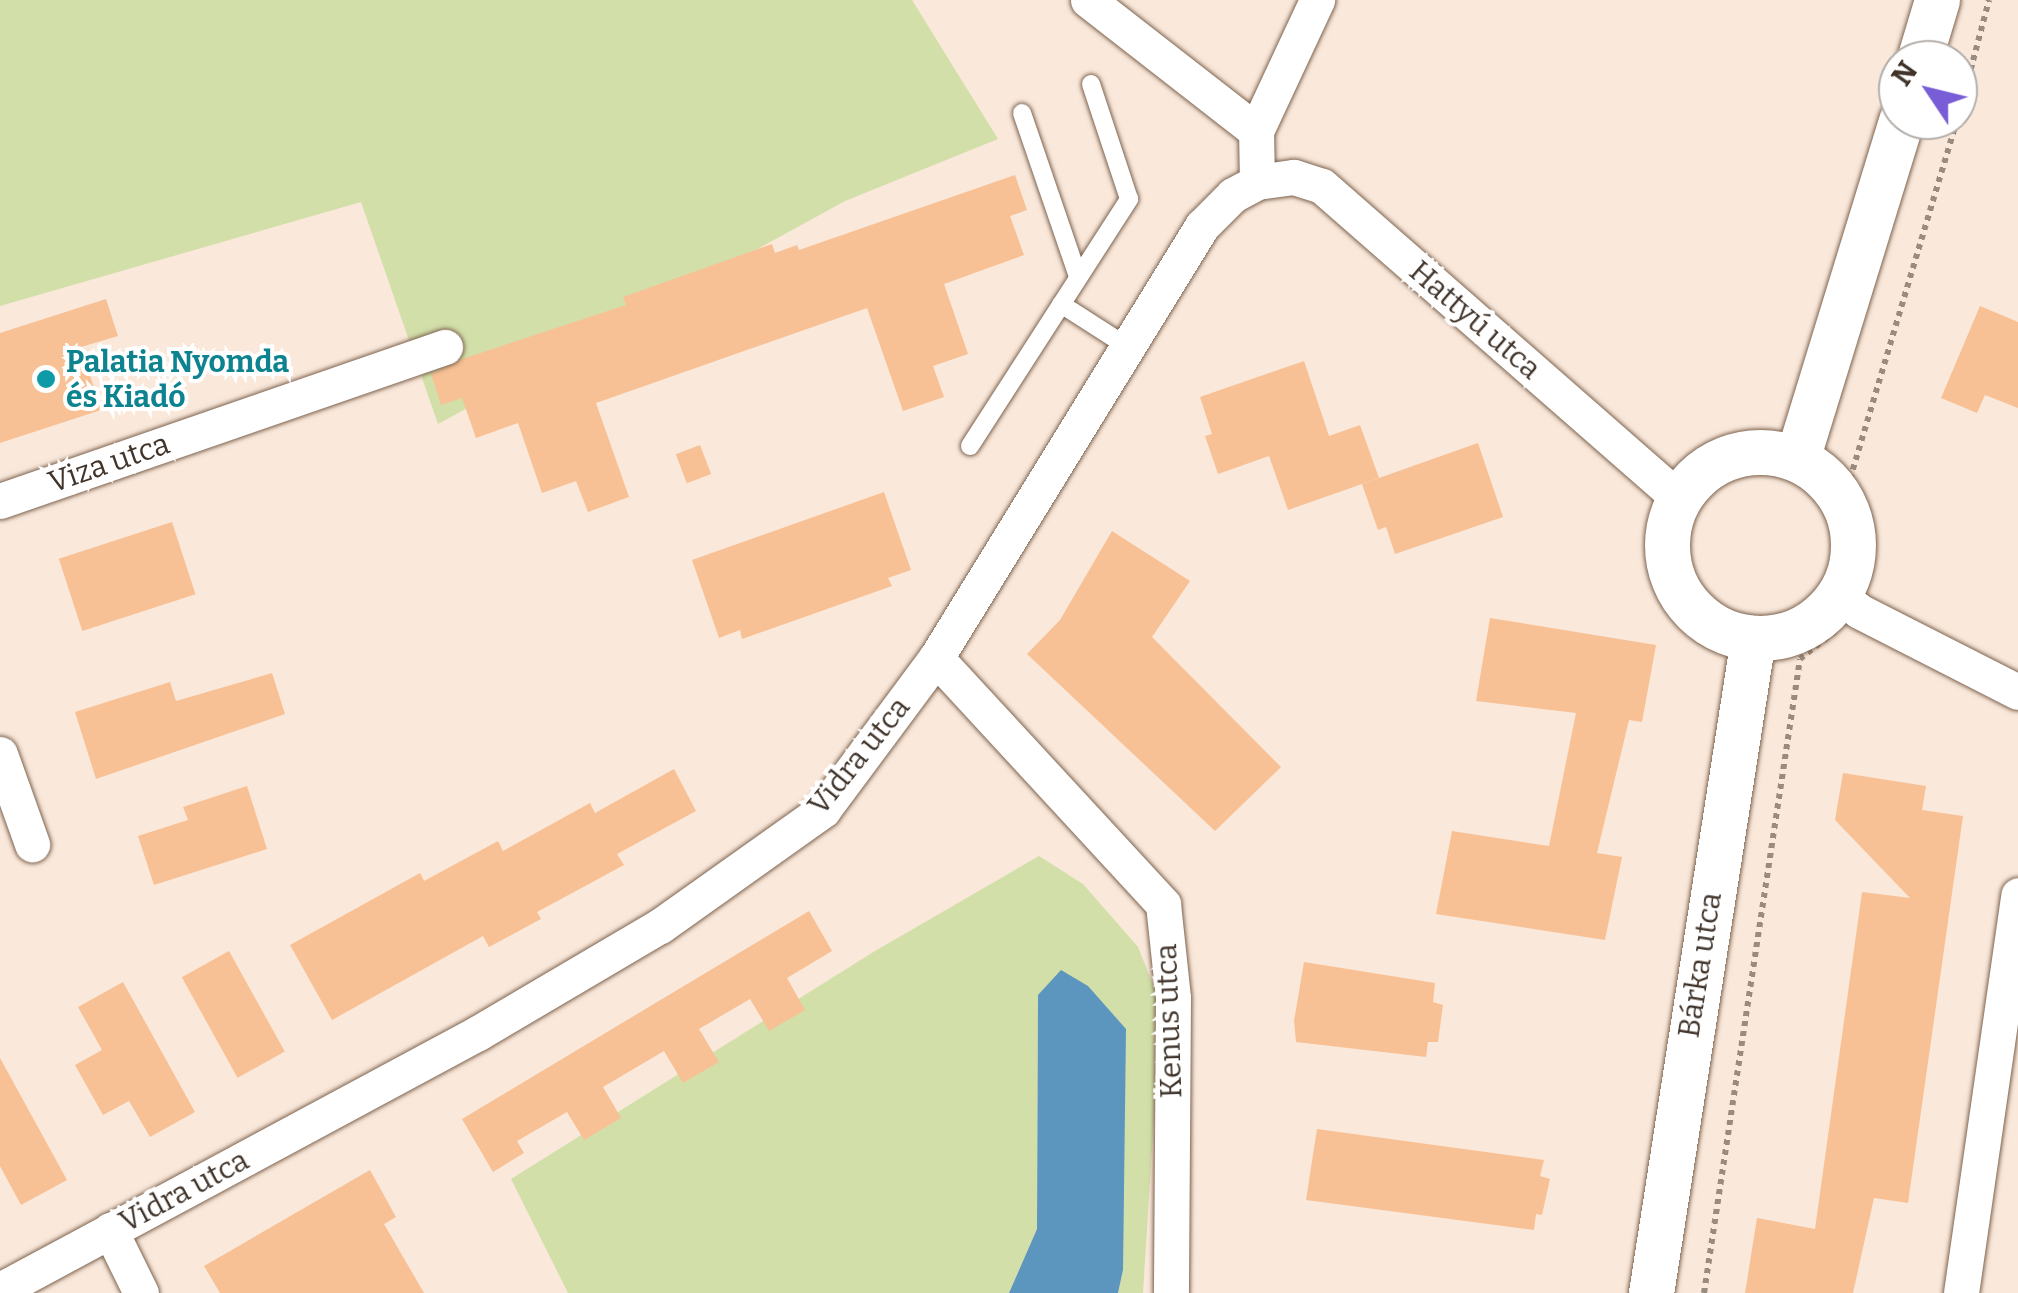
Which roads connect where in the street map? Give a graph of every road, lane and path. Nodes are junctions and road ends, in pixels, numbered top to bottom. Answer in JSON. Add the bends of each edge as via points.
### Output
{"nodes":[{"id":1,"x":1088,"y":0,"type":"edge"},
{"id":2,"x":1318,"y":0,"type":"edge"},
{"id":3,"x":1937,"y":0,"type":"edge"},
{"id":4,"x":1988,"y":0,"type":"edge"},
{"id":5,"x":1925,"y":40,"type":"edge"},
{"id":6,"x":1978,"y":40,"type":"edge"},
{"id":7,"x":1091,"y":84,"type":"dead end"},
{"id":8,"x":1022,"y":113,"type":"dead end"},
{"id":9,"x":1256,"y":131,"type":"junction"},
{"id":10,"x":1894,"y":140,"type":"edge"},
{"id":11,"x":1952,"y":140,"type":"edge"},
{"id":12,"x":1256,"y":182,"type":"junction"},
{"id":13,"x":1078,"y":277,"type":"junction"},
{"id":14,"x":1061,"y":304,"type":"junction"},
{"id":15,"x":445,"y":347,"type":"dead end"},
{"id":16,"x":1128,"y":347,"type":"junction"},
{"id":17,"x":970,"y":446,"type":"dead end"},
{"id":18,"x":1796,"y":458,"type":"junction"},
{"id":19,"x":1678,"y":498,"type":"junction"},
{"id":20,"x":0,"y":501,"type":"edge"},
{"id":21,"x":1858,"y":518,"type":"dead end"},
{"id":22,"x":1840,"y":596,"type":"junction"},
{"id":23,"x":1752,"y":638,"type":"junction"},
{"id":24,"x":936,"y":658,"type":"junction"},
{"id":25,"x":1800,"y":659,"type":"dead end"},
{"id":26,"x":2018,"y":692,"type":"edge"},
{"id":27,"x":0,"y":754,"type":"edge"},
{"id":28,"x":32,"y":844,"type":"dead end"},
{"id":29,"x":2018,"y":895,"type":"edge"},
{"id":30,"x":110,"y":1230,"type":"junction"},
{"id":31,"x":0,"y":1290,"type":"edge"},
{"id":32,"x":141,"y":1293,"type":"edge"},
{"id":33,"x":1171,"y":1293,"type":"edge"},
{"id":34,"x":1651,"y":1293,"type":"edge"},
{"id":35,"x":1704,"y":1293,"type":"edge"},
{"id":36,"x":1961,"y":1293,"type":"edge"}],
"edges":[{"from":1,"to":9,"type":"street"},
{"from":2,"to":9,"type":"street"},
{"from":3,"to":5,"type":"street"},
{"from":4,"to":6,"type":"path"},
{"from":7,"to":13,"type":"lane","via":[[1129,200]]},
{"from":8,"to":13,"type":"lane"},
{"from":9,"to":12,"type":"street"},
{"from":10,"to":18,"type":"street"},
{"from":11,"to":21,"type":"path","via":[[1850,479]]},
{"from":12,"to":16,"type":"street","name":"Vidra utca","via":[[1233,194],[1202,226]]},
{"from":12,"to":19,"type":"street","name":"Hattyú utca","via":[[1294,177],[1322,186]]},
{"from":13,"to":14,"type":"lane"},
{"from":14,"to":16,"type":"lane"},
{"from":14,"to":17,"type":"lane"},
{"from":15,"to":20,"type":"street","name":"Viza utca"},
{"from":16,"to":24,"type":"street","name":"Vidra utca"},
{"from":18,"to":19,"type":"street","via":[[1767,451],[1736,454],[1708,467]]},
{"from":18,"to":22,"type":"street","via":[[1822,474],[1851,524],[1853,552]]},
{"from":19,"to":23,"type":"street","via":[[1666,541],[1681,596],[1725,632]]},
{"from":22,"to":23,"type":"street","via":[[1809,625]]},
{"from":22,"to":26,"type":"street"},
{"from":23,"to":34,"type":"street","name":"Bárka utca"},
{"from":24,"to":30,"type":"street","name":"Vidra utca","via":[[823,810],[660,926],[478,1033]]},
{"from":24,"to":33,"type":"street","name":"Kenus utca","via":[[1163,904],[1174,998]]},
{"from":25,"to":35,"type":"path"},
{"from":27,"to":28,"type":"street"},
{"from":29,"to":36,"type":"street"},
{"from":30,"to":31,"type":"street","name":"Vidra utca"},
{"from":30,"to":32,"type":"street"}]}
